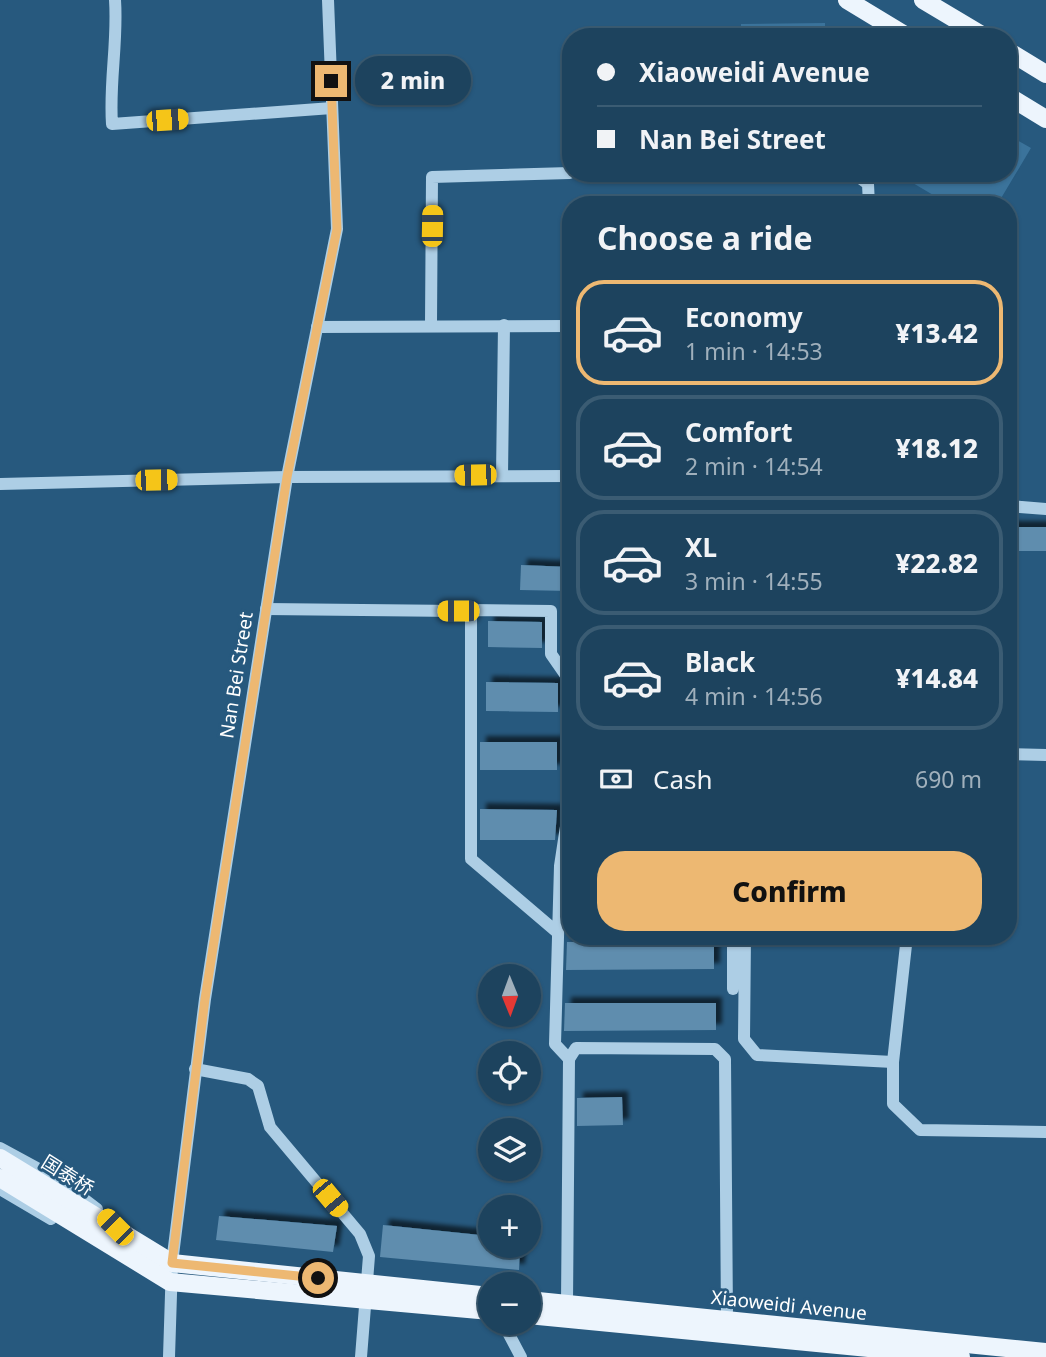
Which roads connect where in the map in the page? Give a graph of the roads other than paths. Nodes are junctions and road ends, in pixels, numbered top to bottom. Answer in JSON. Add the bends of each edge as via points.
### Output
{"nodes":[{"id":1,"x":115,"y":0,"type":"edge"},
{"id":2,"x":328,"y":0,"type":"edge"},
{"id":3,"x":847,"y":0,"type":"edge"},
{"id":4,"x":923,"y":0,"type":"edge"},
{"id":5,"x":893,"y":28,"type":"edge"},
{"id":6,"x":970,"y":28,"type":"edge"},
{"id":7,"x":1017,"y":56,"type":"edge"},
{"id":8,"x":1046,"y":74,"type":"edge"},
{"id":9,"x":1017,"y":101,"type":"edge"},
{"id":10,"x":332,"y":108,"type":"junction"},
{"id":11,"x":1046,"y":119,"type":"edge"},
{"id":12,"x":562,"y":173,"type":"edge"},
{"id":13,"x":430,"y":324,"type":"junction"},
{"id":14,"x":504,"y":325,"type":"junction"},
{"id":15,"x":562,"y":326,"type":"edge"},
{"id":16,"x":317,"y":327,"type":"junction"},
{"id":17,"x":502,"y":475,"type":"junction"},
{"id":18,"x":562,"y":476,"type":"edge"},
{"id":19,"x":287,"y":477,"type":"junction"},
{"id":20,"x":0,"y":484,"type":"edge"},
{"id":21,"x":1017,"y":507,"type":"edge"},
{"id":22,"x":1046,"y":509,"type":"edge"},
{"id":23,"x":266,"y":609,"type":"junction"},
{"id":24,"x":458,"y":611,"type":"dead end"},
{"id":25,"x":562,"y":670,"type":"edge"},
{"id":26,"x":1017,"y":754,"type":"edge"},
{"id":27,"x":1046,"y":755,"type":"edge"},
{"id":28,"x":562,"y":851,"type":"edge"},
{"id":29,"x":558,"y":933,"type":"junction"},
{"id":30,"x":733,"y":945,"type":"edge"},
{"id":31,"x":746,"y":945,"type":"edge"},
{"id":32,"x":906,"y":945,"type":"edge"},
{"id":33,"x":733,"y":989,"type":"dead end"},
{"id":34,"x":569,"y":1059,"type":"junction"},
{"id":35,"x":893,"y":1062,"type":"junction"},
{"id":36,"x":195,"y":1069,"type":"junction"},
{"id":37,"x":1046,"y":1132,"type":"edge"},
{"id":38,"x":0,"y":1147,"type":"edge"},
{"id":39,"x":0,"y":1158,"type":"edge"},
{"id":40,"x":0,"y":1178,"type":"edge"},
{"id":41,"x":0,"y":1189,"type":"edge"},
{"id":42,"x":109,"y":1234,"type":"junction"},
{"id":43,"x":172,"y":1263,"type":"junction"},
{"id":44,"x":170,"y":1282,"type":"junction"},
{"id":45,"x":366,"y":1291,"type":"junction"},
{"id":46,"x":478,"y":1296,"type":"edge"},
{"id":47,"x":541,"y":1301,"type":"edge"},
{"id":48,"x":567,"y":1303,"type":"junction"},
{"id":49,"x":478,"y":1309,"type":"edge"},
{"id":50,"x":541,"y":1316,"type":"edge"},
{"id":51,"x":727,"y":1319,"type":"junction"},
{"id":52,"x":509,"y":1335,"type":"edge"},
{"id":53,"x":822,"y":1343,"type":"edge"},
{"id":54,"x":1046,"y":1352,"type":"edge"},
{"id":55,"x":926,"y":1355,"type":"edge"},
{"id":56,"x":169,"y":1357,"type":"edge"},
{"id":57,"x":361,"y":1357,"type":"edge"},
{"id":58,"x":521,"y":1357,"type":"edge"},
{"id":59,"x":961,"y":1357,"type":"edge"}],
"edges":[{"from":1,"to":10,"type":"street","via":[[118,36],[110,96],[112,124]]},
{"from":2,"to":10,"type":"street","name":"Nan Bei Street"},
{"from":3,"to":5,"type":"main road"},
{"from":4,"to":6,"type":"main road"},
{"from":7,"to":8,"type":"main road"},
{"from":9,"to":11,"type":"main road"},
{"from":10,"to":16,"type":"street","name":"Nan Bei Street","via":[[337,229]]},
{"from":12,"to":13,"type":"street","via":[[432,177]]},
{"from":13,"to":14,"type":"street"},
{"from":13,"to":16,"type":"street"},
{"from":14,"to":15,"type":"street"},
{"from":14,"to":17,"type":"street"},
{"from":16,"to":19,"type":"street","name":"Nan Bei Street"},
{"from":17,"to":18,"type":"street"},
{"from":17,"to":19,"type":"street"},
{"from":19,"to":20,"type":"street"},
{"from":19,"to":23,"type":"street","name":"Nan Bei Street"},
{"from":21,"to":22,"type":"street"},
{"from":23,"to":24,"type":"street"},
{"from":23,"to":36,"type":"street","name":"Nan Bei Street"},
{"from":25,"to":29,"type":"street","via":[[551,654],[551,611],[471,610],[471,859]]},
{"from":26,"to":27,"type":"street"},
{"from":28,"to":29,"type":"street"},
{"from":29,"to":34,"type":"street","via":[[555,1044]]},
{"from":30,"to":33,"type":"street"},
{"from":31,"to":35,"type":"street","via":[[744,1039],[757,1055]]},
{"from":32,"to":35,"type":"street"},
{"from":34,"to":48,"type":"street"},
{"from":34,"to":51,"type":"street","via":[[576,1048],[715,1049],[726,1059]]},
{"from":35,"to":37,"type":"street","via":[[893,1104],[920,1130]]},
{"from":36,"to":43,"type":"street","name":"Nan Bei Street"},
{"from":36,"to":45,"type":"street","via":[[247,1079],[258,1086],[270,1127],[360,1234],[369,1256]]},
{"from":38,"to":42,"type":"street","via":[[66,1186]]},
{"from":39,"to":42,"type":"main road","name":"国泰桥"},
{"from":40,"to":42,"type":"main road","name":"国泰桥"},
{"from":41,"to":42,"type":"street","via":[[66,1227]]},
{"from":42,"to":43,"type":"main road"},
{"from":42,"to":44,"type":"main road"},
{"from":43,"to":44,"type":"street","name":"Nan Bei Street"},
{"from":43,"to":45,"type":"main road"},
{"from":44,"to":45,"type":"main road"},
{"from":44,"to":56,"type":"street","name":"Nan Bei Street"},
{"from":45,"to":46,"type":"main road"},
{"from":45,"to":49,"type":"main road"},
{"from":45,"to":57,"type":"street"},
{"from":47,"to":48,"type":"main road","name":"Xiaoweidi Avenue"},
{"from":48,"to":51,"type":"main road","name":"Xiaoweidi Avenue"},
{"from":50,"to":53,"type":"main road","name":"Xiaoweidi Avenue"},
{"from":51,"to":53,"type":"main road","name":"Xiaoweidi Avenue"},
{"from":52,"to":58,"type":"street"},
{"from":53,"to":54,"type":"main road","name":"Xiaoweidi Avenue"},
{"from":53,"to":55,"type":"main road","name":"Xiaoweidi Avenue"},
{"from":55,"to":59,"type":"main road","name":"Xiaoweidi Avenue"}]}
